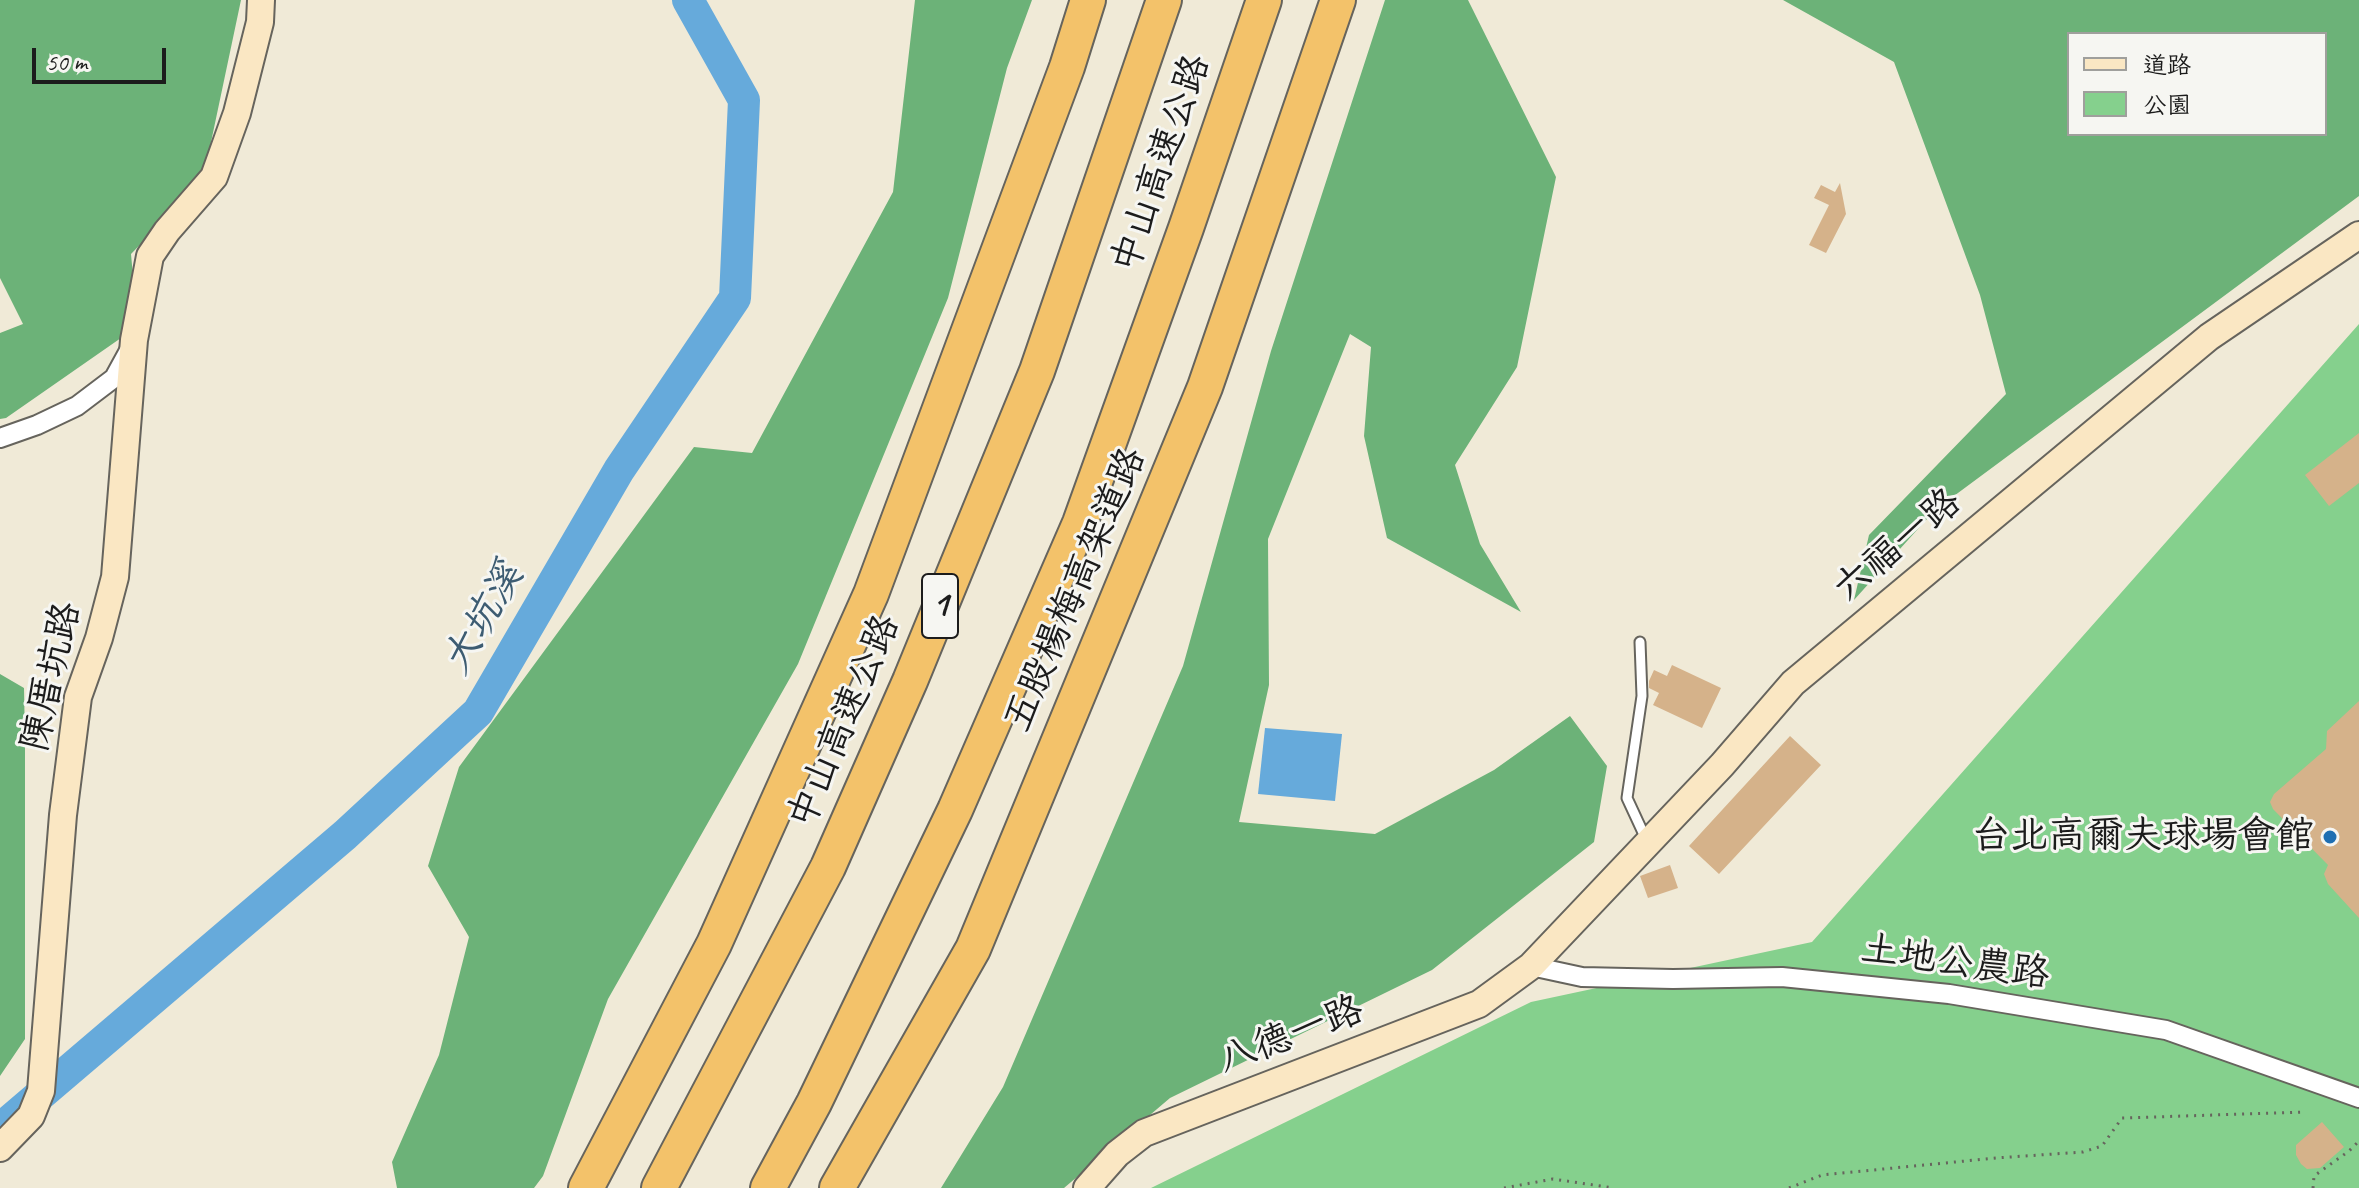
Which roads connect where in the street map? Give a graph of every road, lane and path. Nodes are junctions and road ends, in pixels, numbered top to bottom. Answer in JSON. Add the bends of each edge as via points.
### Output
{"nodes":[{"id":1,"x":261,"y":0,"type":"edge"},
{"id":2,"x":1088,"y":0,"type":"edge"},
{"id":3,"x":1164,"y":0,"type":"edge"},
{"id":4,"x":1264,"y":0,"type":"edge"},
{"id":5,"x":1338,"y":0,"type":"edge"},
{"id":6,"x":2359,"y":235,"type":"edge"},
{"id":7,"x":134,"y":340,"type":"junction"},
{"id":8,"x":0,"y":438,"type":"edge"},
{"id":9,"x":1640,"y":642,"type":"dead end"},
{"id":10,"x":1648,"y":842,"type":"junction"},
{"id":11,"x":1531,"y":966,"type":"junction"},
{"id":12,"x":2359,"y":1098,"type":"edge"},
{"id":13,"x":2306,"y":1112,"type":"dead end"},
{"id":14,"x":2359,"y":1141,"type":"edge"},
{"id":15,"x":0,"y":1148,"type":"edge"},
{"id":16,"x":586,"y":1188,"type":"edge"},
{"id":17,"x":659,"y":1188,"type":"edge"},
{"id":18,"x":768,"y":1188,"type":"edge"},
{"id":19,"x":837,"y":1188,"type":"edge"},
{"id":20,"x":1087,"y":1188,"type":"edge"},
{"id":21,"x":1504,"y":1188,"type":"edge"},
{"id":22,"x":1614,"y":1188,"type":"edge"},
{"id":23,"x":1789,"y":1188,"type":"edge"},
{"id":24,"x":2313,"y":1188,"type":"edge"}],
"edges":[{"from":1,"to":7,"type":"street","name":"陳厝坑路","via":[[237,113],[214,177],[150,256]]},
{"from":2,"to":16,"type":"highway","number":"1","via":[[871,594],[714,944]]},
{"from":3,"to":17,"type":"highway","name":"中山高速公路","number":"1","via":[[1037,371],[910,681],[828,867]]},
{"from":4,"to":18,"type":"highway","name":"中山高速公路","via":[[1080,523],[955,810]]},
{"from":5,"to":19,"type":"highway","name":"五股楊梅高架道路","via":[[1205,387],[973,949]]},
{"from":6,"to":10,"type":"street","name":"六福一路","via":[[2209,337],[1793,683]]},
{"from":7,"to":8,"type":"street","via":[[114,378],[77,406]]},
{"from":7,"to":15,"type":"street","name":"陳厝坑路","via":[[115,577],[78,697],[65,800],[40,1091],[31,1116]]},
{"from":9,"to":10,"type":"lane","via":[[1642,696],[1627,798]]},
{"from":10,"to":11,"type":"street","name":"六福一路"},
{"from":11,"to":12,"type":"street","name":"土地公農路","via":[[1582,977],[1775,976],[1949,994],[2166,1030]]},
{"from":11,"to":20,"type":"street","name":"八德一路","via":[[1479,1004],[1144,1133]]},
{"from":13,"to":23,"type":"path","via":[[2122,1118],[2102,1146],[2083,1152],[1822,1175]]},
{"from":14,"to":24,"type":"path","via":[[2314,1176]]},
{"from":21,"to":22,"type":"path","via":[[1553,1179]]}]}
